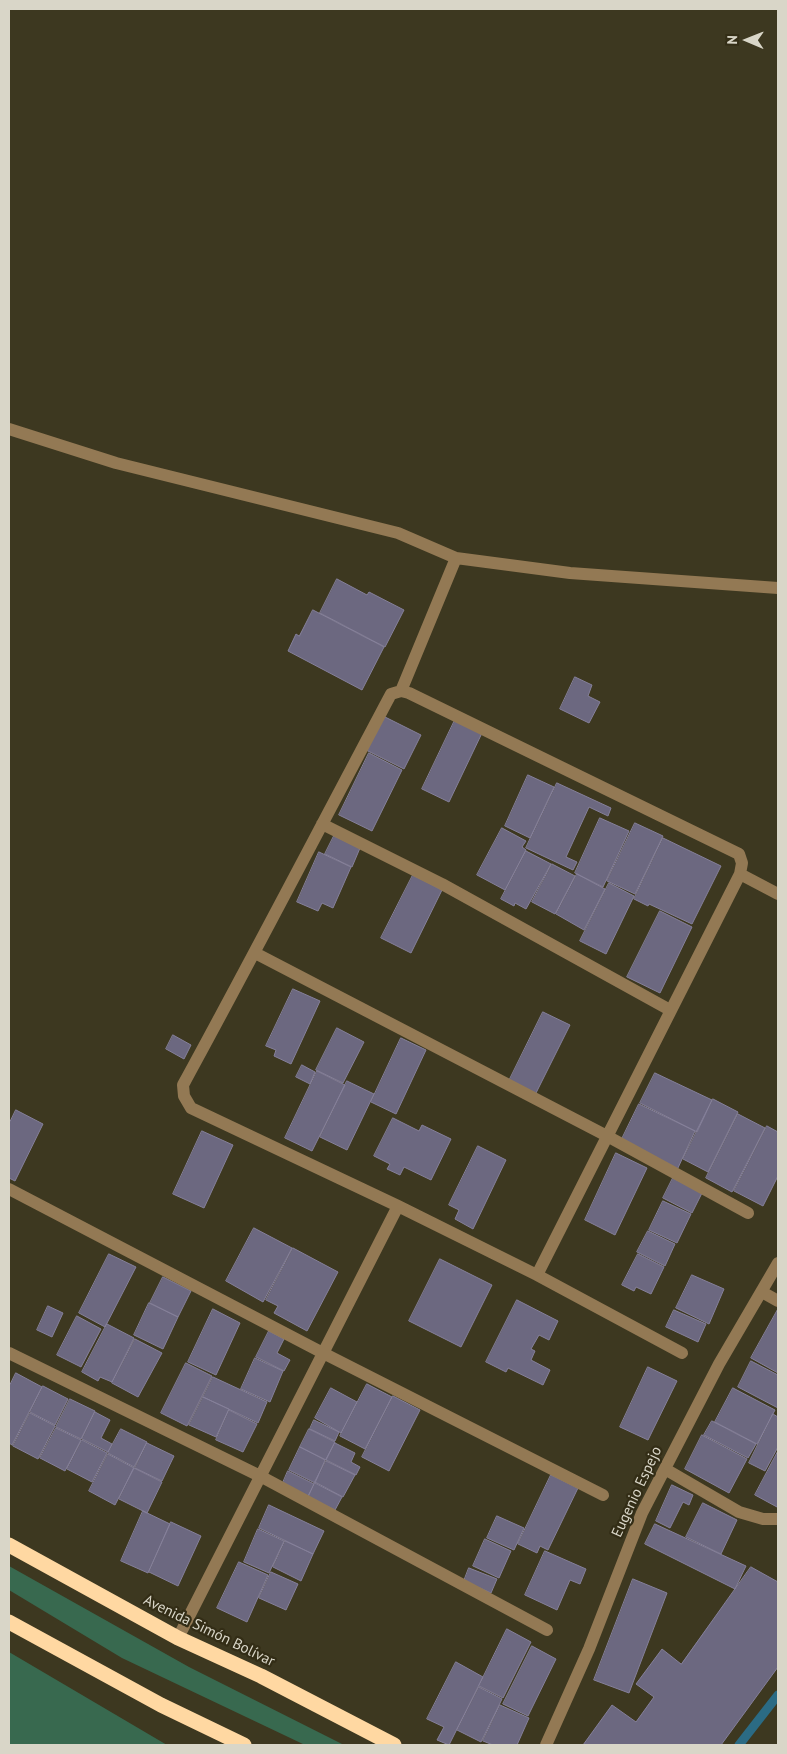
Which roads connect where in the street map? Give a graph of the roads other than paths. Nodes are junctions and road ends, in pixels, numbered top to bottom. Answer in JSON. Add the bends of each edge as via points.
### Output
{"nodes":[{"id":1,"x":9,"y":429,"type":"edge"},
{"id":2,"x":456,"y":558,"type":"junction"},
{"id":3,"x":778,"y":588,"type":"edge"},
{"id":4,"x":401,"y":691,"type":"junction"},
{"id":5,"x":322,"y":824,"type":"junction"},
{"id":6,"x":740,"y":874,"type":"junction"},
{"id":7,"x":778,"y":894,"type":"edge"},
{"id":8,"x":255,"y":953,"type":"junction"},
{"id":9,"x":670,"y":1010,"type":"junction"},
{"id":10,"x":607,"y":1136,"type":"junction"},
{"id":11,"x":9,"y":1189,"type":"edge"},
{"id":12,"x":398,"y":1206,"type":"junction"},
{"id":13,"x":748,"y":1213,"type":"dead end"},
{"id":14,"x":778,"y":1263,"type":"edge"},
{"id":15,"x":537,"y":1275,"type":"junction"},
{"id":16,"x":762,"y":1292,"type":"junction"},
{"id":17,"x":778,"y":1301,"type":"edge"},
{"id":18,"x":9,"y":1353,"type":"edge"},
{"id":19,"x":323,"y":1353,"type":"junction"},
{"id":20,"x":682,"y":1353,"type":"dead end"},
{"id":21,"x":665,"y":1469,"type":"junction"},
{"id":22,"x":260,"y":1476,"type":"junction"},
{"id":23,"x":603,"y":1494,"type":"dead end"},
{"id":24,"x":778,"y":1519,"type":"edge"},
{"id":25,"x":9,"y":1545,"type":"edge"},
{"id":26,"x":9,"y":1622,"type":"edge"},
{"id":27,"x":548,"y":1630,"type":"dead end"},
{"id":28,"x":178,"y":1638,"type":"junction"},
{"id":29,"x":244,"y":1745,"type":"edge"},
{"id":30,"x":394,"y":1745,"type":"edge"},
{"id":31,"x":546,"y":1745,"type":"edge"}],
"edges":[{"from":1,"to":2,"type":"street","via":[[116,463],[398,533]]},
{"from":2,"to":3,"type":"street","via":[[570,573]]},
{"from":2,"to":4,"type":"street"},
{"from":4,"to":5,"type":"street","via":[[391,694]]},
{"from":4,"to":6,"type":"street","via":[[739,854],[742,863]]},
{"from":5,"to":8,"type":"street"},
{"from":5,"to":9,"type":"street","via":[[442,884]]},
{"from":6,"to":7,"type":"street"},
{"from":6,"to":9,"type":"street"},
{"from":8,"to":10,"type":"street"},
{"from":8,"to":12,"type":"street","via":[[183,1085],[184,1096],[191,1108]]},
{"from":9,"to":10,"type":"street"},
{"from":10,"to":13,"type":"street"},
{"from":10,"to":15,"type":"street"},
{"from":11,"to":19,"type":"street"},
{"from":12,"to":15,"type":"street"},
{"from":12,"to":19,"type":"street"},
{"from":14,"to":16,"type":"street","name":"Eugenio Espejo"},
{"from":15,"to":20,"type":"street"},
{"from":16,"to":17,"type":"street"},
{"from":16,"to":21,"type":"street","name":"Eugenio Espejo","via":[[719,1364]]},
{"from":18,"to":22,"type":"street"},
{"from":19,"to":22,"type":"street"},
{"from":19,"to":23,"type":"street"},
{"from":21,"to":24,"type":"street","via":[[738,1512],[763,1520]]},
{"from":21,"to":31,"type":"street","name":"Eugenio Espejo","via":[[642,1513],[589,1649]]},
{"from":22,"to":27,"type":"street"},
{"from":22,"to":28,"type":"street"},
{"from":25,"to":28,"type":"highway","name":"Avenida Simón Bolívar"},
{"from":26,"to":29,"type":"highway","via":[[161,1705]]},
{"from":28,"to":30,"type":"highway","name":"Avenida Simón Bolívar","via":[[279,1685]]}]}
